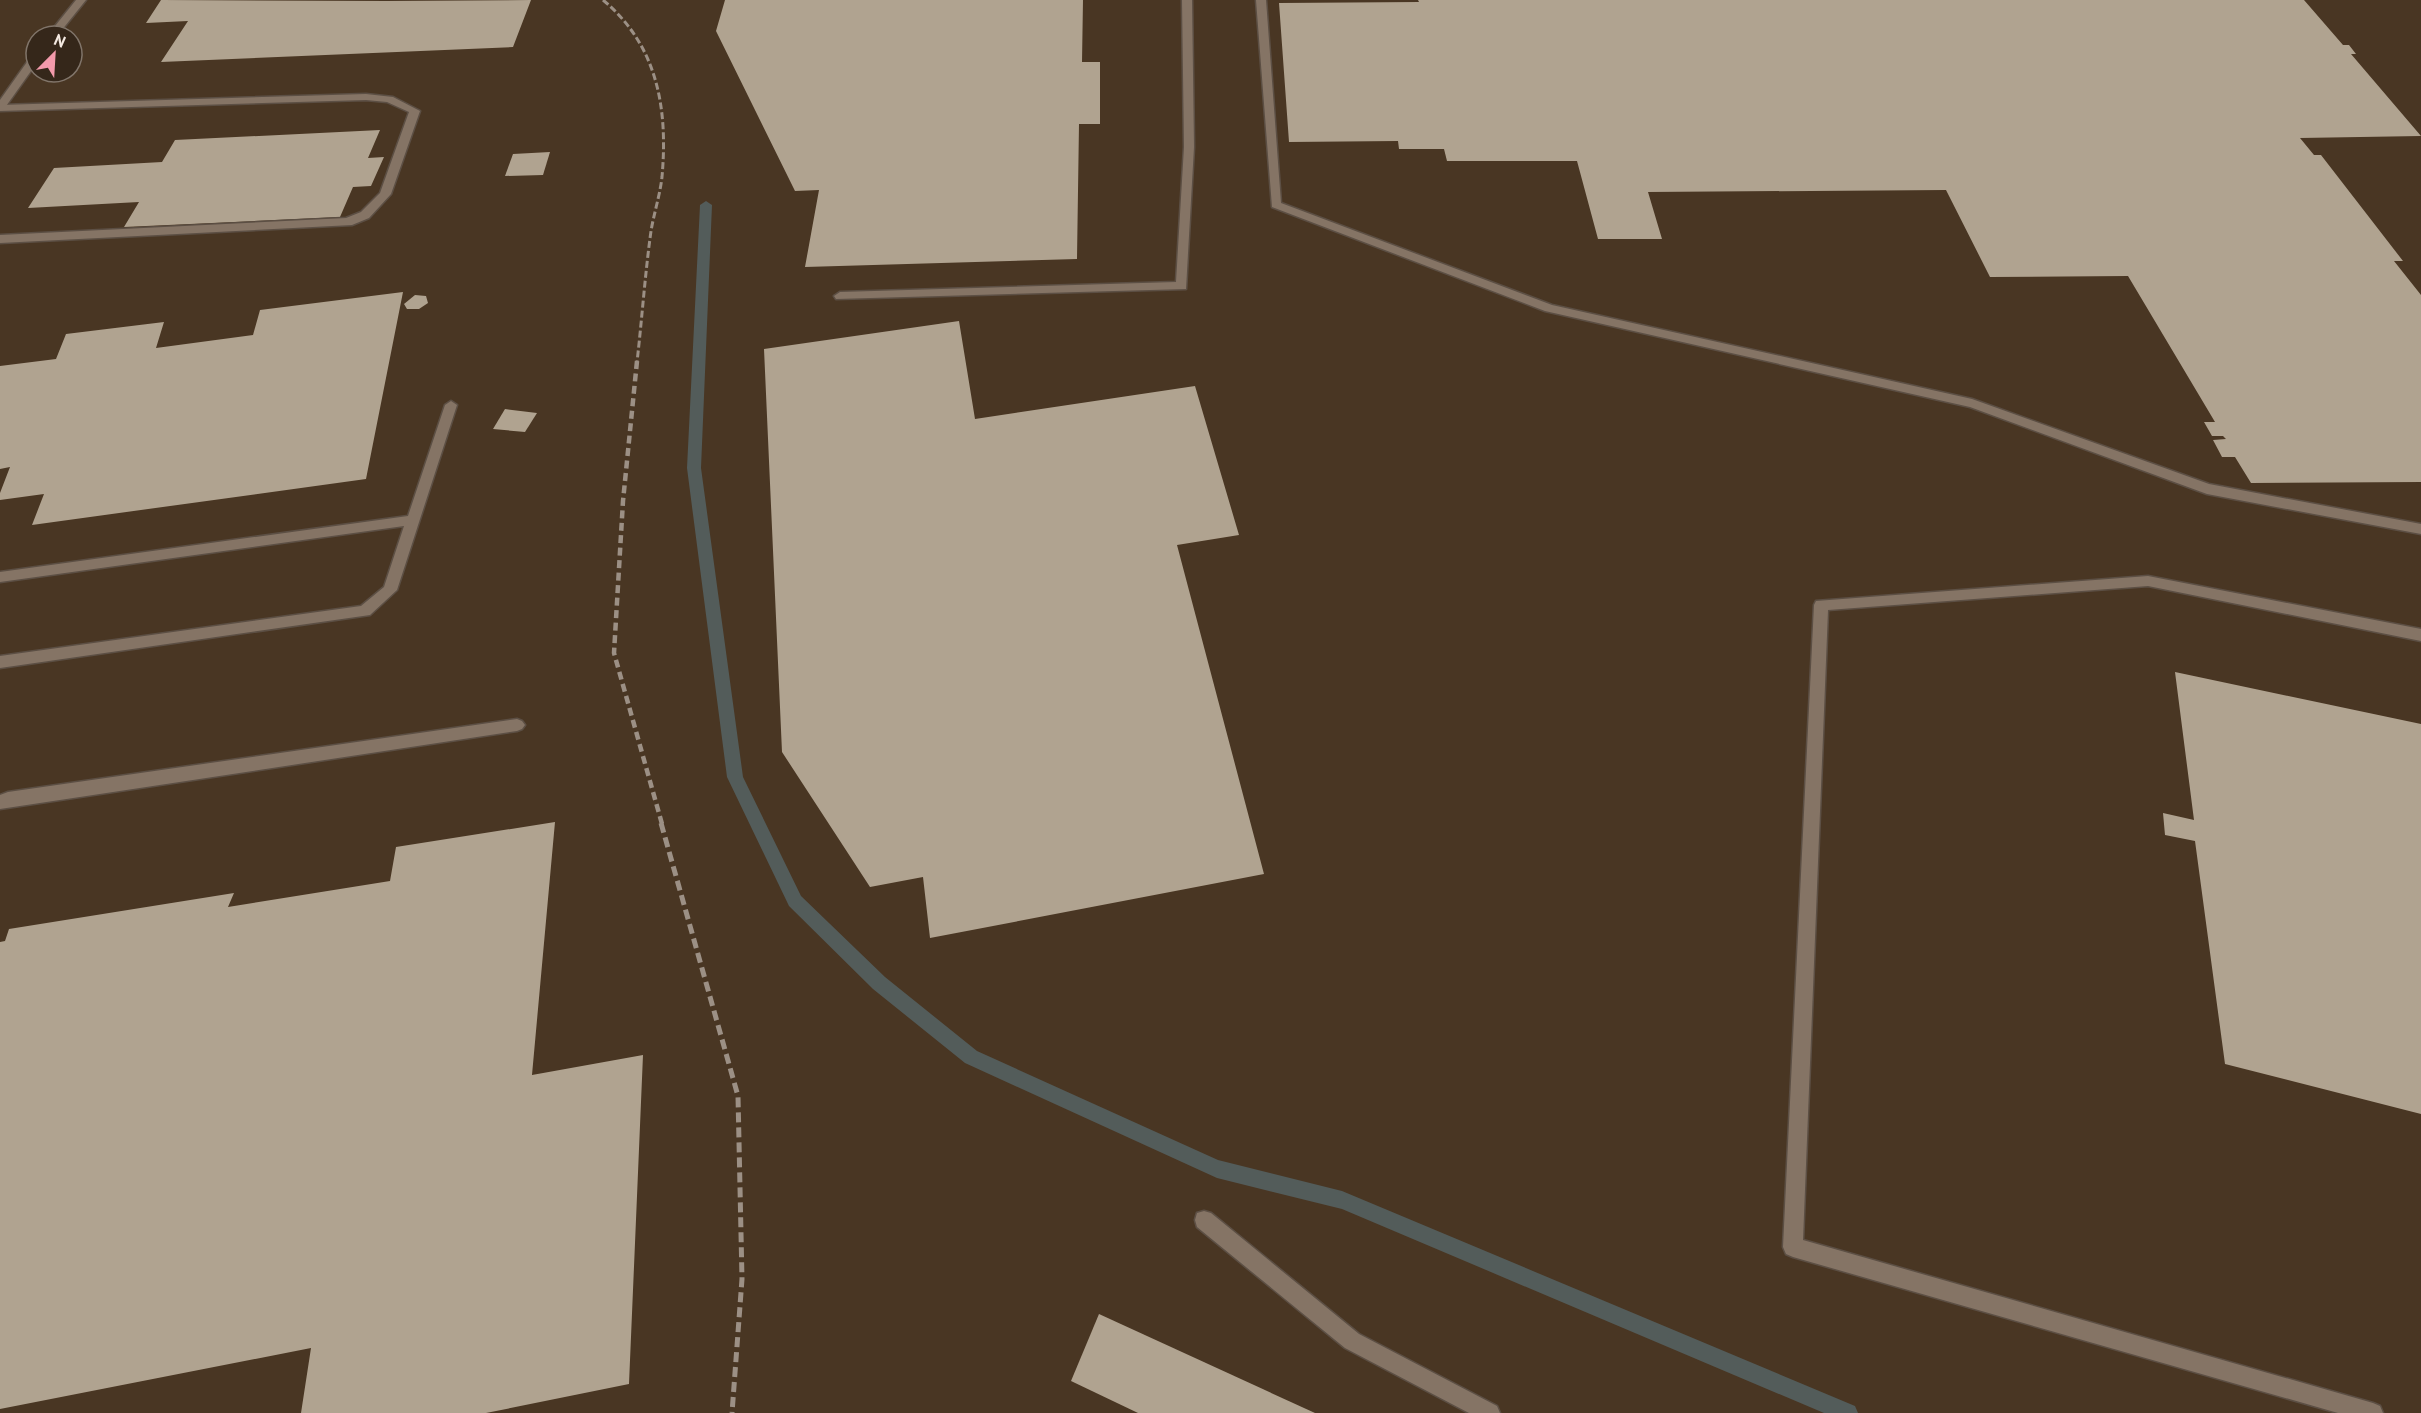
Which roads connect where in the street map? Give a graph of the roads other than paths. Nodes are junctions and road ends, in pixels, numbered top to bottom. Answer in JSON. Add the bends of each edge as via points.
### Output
{"nodes":[{"id":1,"x":81,"y":0,"type":"edge"},
{"id":2,"x":1187,"y":0,"type":"edge"},
{"id":3,"x":1261,"y":0,"type":"edge"},
{"id":4,"x":62,"y":24,"type":"edge"},
{"id":5,"x":24,"y":74,"type":"edge"},
{"id":6,"x":0,"y":108,"type":"edge"},
{"id":7,"x":0,"y":239,"type":"edge"},
{"id":8,"x":840,"y":296,"type":"dead end"},
{"id":9,"x":452,"y":405,"type":"dead end"},
{"id":10,"x":413,"y":520,"type":"junction"},
{"id":11,"x":2421,"y":530,"type":"edge"},
{"id":12,"x":0,"y":578,"type":"edge"},
{"id":13,"x":2421,"y":635,"type":"edge"},
{"id":14,"x":0,"y":662,"type":"edge"},
{"id":15,"x":517,"y":725,"type":"dead end"},
{"id":16,"x":0,"y":802,"type":"edge"},
{"id":17,"x":1204,"y":1220,"type":"dead end"},
{"id":18,"x":1481,"y":1411,"type":"edge"},
{"id":19,"x":2373,"y":1413,"type":"edge"}],
"edges":[{"from":1,"to":4,"type":"street"},
{"from":2,"to":8,"type":"street","via":[[1189,147],[1182,286]]},
{"from":3,"to":11,"type":"street","via":[[1276,205],[1548,308],[1972,403],[2207,489]]},
{"from":5,"to":6,"type":"street"},
{"from":6,"to":7,"type":"street","via":[[366,97],[389,99],[415,111],[385,194],[365,215],[348,222]]},
{"from":9,"to":10,"type":"street"},
{"from":10,"to":12,"type":"street"},
{"from":10,"to":14,"type":"street","via":[[390,590],[365,611]]},
{"from":13,"to":19,"type":"street","via":[[2148,581],[1821,605],[1793,1247]]},
{"from":15,"to":16,"type":"street"},
{"from":17,"to":18,"type":"street","via":[[1352,1341]]}]}
